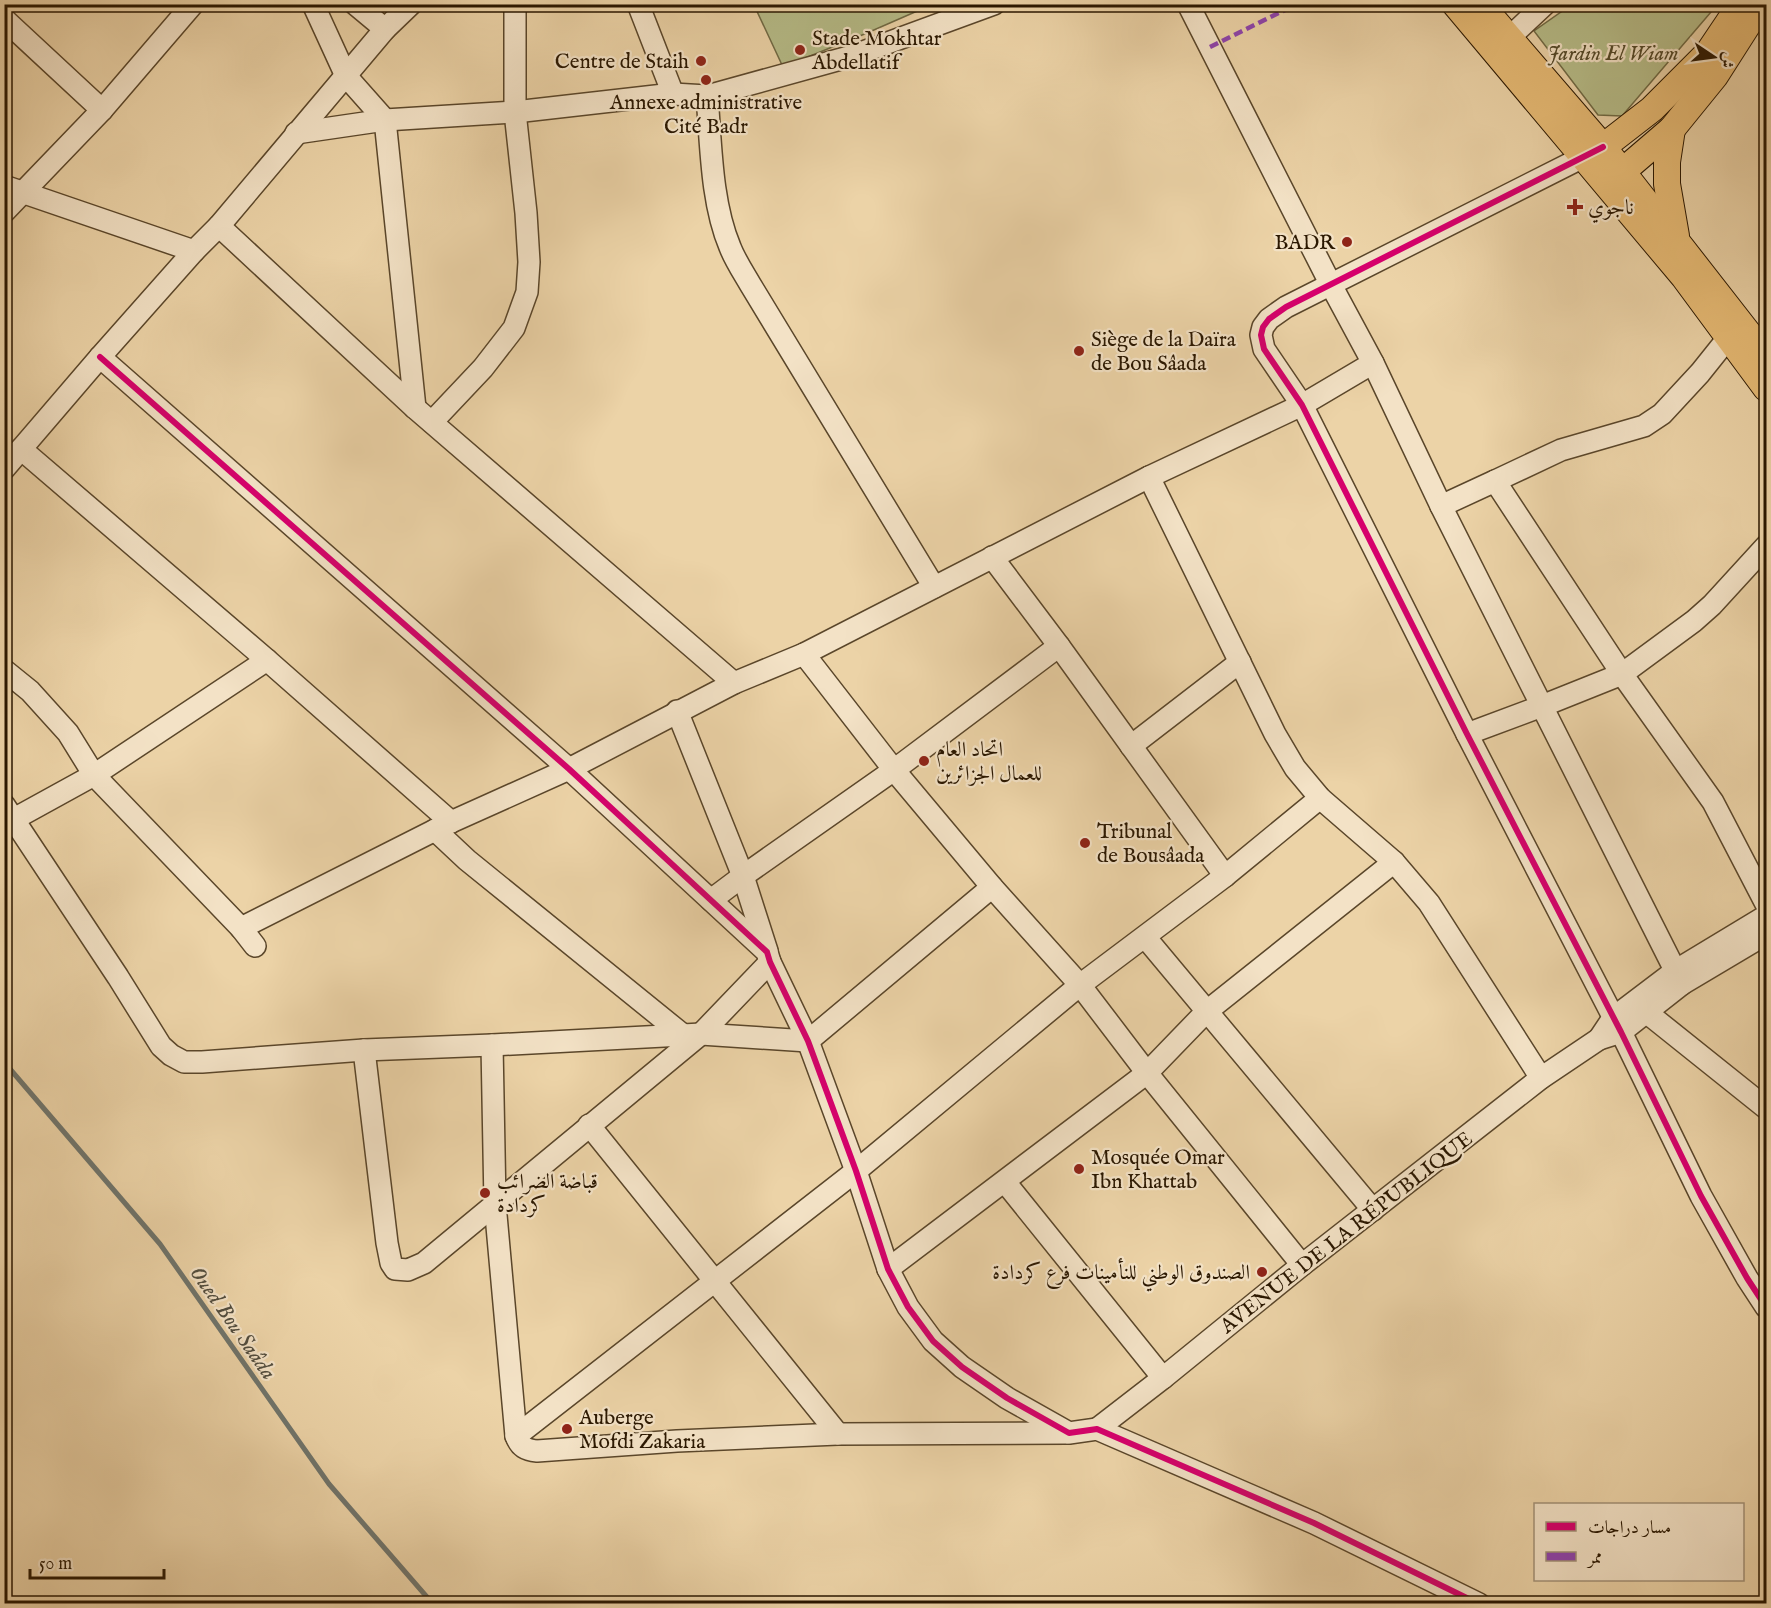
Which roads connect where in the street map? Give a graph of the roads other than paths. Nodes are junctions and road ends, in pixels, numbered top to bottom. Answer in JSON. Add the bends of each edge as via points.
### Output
{"nodes":[{"id":1,"x":193,"y":4,"type":"edge"},
{"id":2,"x":313,"y":4,"type":"edge"},
{"id":3,"x":355,"y":4,"type":"edge"},
{"id":4,"x":411,"y":4,"type":"edge"},
{"id":5,"x":515,"y":4,"type":"edge"},
{"id":6,"x":638,"y":4,"type":"edge"},
{"id":7,"x":994,"y":4,"type":"edge"},
{"id":8,"x":1188,"y":4,"type":"edge"},
{"id":9,"x":1455,"y":4,"type":"edge"},
{"id":10,"x":1480,"y":4,"type":"edge"},
{"id":11,"x":1545,"y":4,"type":"edge"},
{"id":12,"x":1741,"y":4,"type":"edge"},
{"id":13,"x":1761,"y":4,"type":"edge"},
{"id":14,"x":4,"y":20,"type":"edge"},
{"id":15,"x":385,"y":29,"type":"junction"},
{"id":16,"x":1501,"y":44,"type":"junction"},
{"id":17,"x":346,"y":76,"type":"junction"},
{"id":18,"x":673,"y":94,"type":"junction"},
{"id":19,"x":707,"y":96,"type":"junction"},
{"id":20,"x":102,"y":110,"type":"junction"},
{"id":21,"x":515,"y":112,"type":"junction"},
{"id":22,"x":385,"y":120,"type":"junction"},
{"id":23,"x":1672,"y":129,"type":"junction"},
{"id":24,"x":296,"y":133,"type":"junction"},
{"id":25,"x":1593,"y":152,"type":"junction"},
{"id":26,"x":1615,"y":178,"type":"junction"},
{"id":27,"x":14,"y":189,"type":"edge"},
{"id":28,"x":4,"y":212,"type":"edge"},
{"id":29,"x":219,"y":226,"type":"junction"},
{"id":30,"x":1677,"y":239,"type":"junction"},
{"id":31,"x":194,"y":251,"type":"junction"},
{"id":32,"x":1331,"y":285,"type":"junction"},
{"id":33,"x":1728,"y":338,"type":"junction"},
{"id":34,"x":1767,"y":356,"type":"edge"},
{"id":35,"x":100,"y":357,"type":"junction"},
{"id":36,"x":1373,"y":363,"type":"junction"},
{"id":37,"x":1767,"y":388,"type":"edge"},
{"id":38,"x":1302,"y":405,"type":"junction"},
{"id":39,"x":415,"y":408,"type":"junction"},
{"id":40,"x":432,"y":422,"type":"junction"},
{"id":41,"x":21,"y":448,"type":"junction"},
{"id":42,"x":4,"y":469,"type":"edge"},
{"id":43,"x":1149,"y":477,"type":"junction"},
{"id":44,"x":1496,"y":482,"type":"junction"},
{"id":45,"x":1441,"y":506,"type":"junction"},
{"id":46,"x":1767,"y":546,"type":"edge"},
{"id":47,"x":992,"y":557,"type":"junction"},
{"id":48,"x":934,"y":587,"type":"junction"},
{"id":49,"x":1059,"y":646,"type":"junction"},
{"id":50,"x":804,"y":654,"type":"junction"},
{"id":51,"x":267,"y":660,"type":"junction"},
{"id":52,"x":1240,"y":662,"type":"junction"},
{"id":53,"x":4,"y":670,"type":"edge"},
{"id":54,"x":1622,"y":674,"type":"junction"},
{"id":55,"x":734,"y":683,"type":"junction"},
{"id":56,"x":1542,"y":706,"type":"junction"},
{"id":57,"x":677,"y":711,"type":"junction"},
{"id":58,"x":1467,"y":734,"type":"junction"},
{"id":59,"x":1131,"y":746,"type":"junction"},
{"id":60,"x":569,"y":769,"type":"junction"},
{"id":61,"x":894,"y":770,"type":"junction"},
{"id":62,"x":93,"y":775,"type":"junction"},
{"id":63,"x":1320,"y":798,"type":"junction"},
{"id":64,"x":9,"y":812,"type":"edge"},
{"id":65,"x":443,"y":826,"type":"junction"},
{"id":66,"x":1394,"y":862,"type":"junction"},
{"id":67,"x":743,"y":876,"type":"junction"},
{"id":68,"x":1225,"y":876,"type":"junction"},
{"id":69,"x":992,"y":887,"type":"junction"},
{"id":70,"x":711,"y":900,"type":"junction"},
{"id":71,"x":1767,"y":904,"type":"edge"},
{"id":72,"x":1767,"y":916,"type":"edge"},
{"id":73,"x":241,"y":928,"type":"junction"},
{"id":74,"x":1767,"y":934,"type":"edge"},
{"id":75,"x":1145,"y":937,"type":"junction"},
{"id":76,"x":255,"y":946,"type":"dead end"},
{"id":77,"x":769,"y":957,"type":"junction"},
{"id":78,"x":1678,"y":977,"type":"junction"},
{"id":79,"x":1080,"y":985,"type":"junction"},
{"id":80,"x":1206,"y":1012,"type":"junction"},
{"id":81,"x":1646,"y":1012,"type":"junction"},
{"id":82,"x":1617,"y":1025,"type":"junction"},
{"id":83,"x":692,"y":1034,"type":"junction"},
{"id":84,"x":808,"y":1041,"type":"junction"},
{"id":85,"x":492,"y":1045,"type":"junction"},
{"id":86,"x":364,"y":1050,"type":"junction"},
{"id":87,"x":1147,"y":1073,"type":"junction"},
{"id":88,"x":1541,"y":1078,"type":"junction"},
{"id":89,"x":1767,"y":1108,"type":"edge"},
{"id":90,"x":589,"y":1125,"type":"junction"},
{"id":91,"x":856,"y":1171,"type":"junction"},
{"id":92,"x":1005,"y":1182,"type":"junction"},
{"id":93,"x":495,"y":1204,"type":"junction"},
{"id":94,"x":1373,"y":1210,"type":"junction"},
{"id":95,"x":1302,"y":1265,"type":"junction"},
{"id":96,"x":888,"y":1269,"type":"junction"},
{"id":97,"x":714,"y":1280,"type":"junction"},
{"id":98,"x":1767,"y":1307,"type":"edge"},
{"id":99,"x":1163,"y":1378,"type":"junction"},
{"id":100,"x":1097,"y":1429,"type":"junction"},
{"id":101,"x":1069,"y":1433,"type":"junction"},
{"id":102,"x":838,"y":1434,"type":"junction"},
{"id":103,"x":516,"y":1436,"type":"junction"},
{"id":104,"x":1479,"y":1604,"type":"edge"}],
"edges":[{"from":1,"to":20,"type":"street"},
{"from":2,"to":17,"type":"street"},
{"from":3,"to":15,"type":"street"},
{"from":4,"to":15,"type":"street"},
{"from":5,"to":21,"type":"street"},
{"from":6,"to":18,"type":"street"},
{"from":7,"to":19,"type":"street","via":[[852,56]]},
{"from":8,"to":32,"type":"street"},
{"from":9,"to":16,"type":"main road"},
{"from":10,"to":16,"type":"main road"},
{"from":11,"to":16,"type":"street"},
{"from":12,"to":25,"type":"main road","via":[[1708,53],[1652,110]]},
{"from":13,"to":23,"type":"main road","via":[[1715,76]]},
{"from":14,"to":20,"type":"street"},
{"from":15,"to":17,"type":"street"},
{"from":16,"to":25,"type":"main road"},
{"from":17,"to":22,"type":"street"},
{"from":17,"to":24,"type":"street"},
{"from":18,"to":19,"type":"street"},
{"from":18,"to":21,"type":"street"},
{"from":19,"to":48,"type":"street","via":[[716,190],[730,248]]},
{"from":20,"to":27,"type":"street"},
{"from":21,"to":22,"type":"street"},
{"from":21,"to":40,"type":"street","via":[[526,213],[527,292],[514,328]]},
{"from":22,"to":24,"type":"street"},
{"from":22,"to":39,"type":"street"},
{"from":23,"to":26,"type":"main road"},
{"from":23,"to":30,"type":"main road","via":[[1667,184]]},
{"from":24,"to":29,"type":"street"},
{"from":25,"to":26,"type":"main road"},
{"from":25,"to":32,"type":"street"},
{"from":26,"to":30,"type":"main road"},
{"from":26,"to":33,"type":"main road"},
{"from":27,"to":28,"type":"street"},
{"from":27,"to":31,"type":"street"},
{"from":29,"to":31,"type":"street"},
{"from":29,"to":39,"type":"street"},
{"from":30,"to":34,"type":"main road"},
{"from":31,"to":35,"type":"street"},
{"from":32,"to":36,"type":"street"},
{"from":32,"to":38,"type":"street","via":[[1276,313],[1261,331],[1264,349]]},
{"from":33,"to":37,"type":"main road"},
{"from":33,"to":44,"type":"street","via":[[1662,414],[1644,426],[1561,450]]},
{"from":35,"to":41,"type":"street"},
{"from":35,"to":60,"type":"street"},
{"from":36,"to":38,"type":"street"},
{"from":36,"to":45,"type":"street"},
{"from":38,"to":43,"type":"street"},
{"from":38,"to":58,"type":"street"},
{"from":39,"to":40,"type":"street"},
{"from":40,"to":55,"type":"street"},
{"from":41,"to":42,"type":"street"},
{"from":41,"to":51,"type":"street"},
{"from":43,"to":47,"type":"street"},
{"from":43,"to":52,"type":"street"},
{"from":44,"to":45,"type":"street"},
{"from":44,"to":54,"type":"street"},
{"from":45,"to":56,"type":"street"},
{"from":46,"to":54,"type":"street","via":[[1694,621]]},
{"from":47,"to":48,"type":"street"},
{"from":47,"to":49,"type":"street"},
{"from":48,"to":50,"type":"street"},
{"from":49,"to":59,"type":"street"},
{"from":49,"to":61,"type":"street"},
{"from":50,"to":55,"type":"street"},
{"from":50,"to":61,"type":"street"},
{"from":51,"to":62,"type":"street"},
{"from":51,"to":65,"type":"street"},
{"from":52,"to":59,"type":"street"},
{"from":52,"to":63,"type":"street","via":[[1294,768]]},
{"from":53,"to":62,"type":"street","via":[[68,733]]},
{"from":54,"to":56,"type":"street"},
{"from":54,"to":71,"type":"street","via":[[1713,802]]},
{"from":55,"to":57,"type":"street"},
{"from":56,"to":58,"type":"street"},
{"from":56,"to":78,"type":"street"},
{"from":57,"to":60,"type":"street"},
{"from":57,"to":67,"type":"street"},
{"from":58,"to":82,"type":"street"},
{"from":59,"to":68,"type":"street"},
{"from":60,"to":65,"type":"street"},
{"from":60,"to":70,"type":"street"},
{"from":61,"to":67,"type":"street"},
{"from":61,"to":69,"type":"street"},
{"from":62,"to":64,"type":"street"},
{"from":62,"to":73,"type":"street"},
{"from":63,"to":66,"type":"street"},
{"from":63,"to":68,"type":"street"},
{"from":64,"to":86,"type":"street","via":[[161,1046],[171,1055],[184,1062],[202,1062]]},
{"from":65,"to":73,"type":"street"},
{"from":65,"to":83,"type":"street","via":[[467,860]]},
{"from":66,"to":80,"type":"street"},
{"from":66,"to":88,"type":"street","via":[[1429,903]]},
{"from":67,"to":70,"type":"street"},
{"from":67,"to":77,"type":"street"},
{"from":68,"to":75,"type":"street"},
{"from":69,"to":79,"type":"street"},
{"from":69,"to":84,"type":"street"},
{"from":70,"to":77,"type":"street"},
{"from":72,"to":78,"type":"street"},
{"from":73,"to":76,"type":"street"},
{"from":74,"to":78,"type":"street"},
{"from":75,"to":79,"type":"street"},
{"from":75,"to":80,"type":"street"},
{"from":77,"to":83,"type":"street"},
{"from":77,"to":84,"type":"street"},
{"from":78,"to":81,"type":"street"},
{"from":78,"to":82,"type":"street"},
{"from":79,"to":87,"type":"street"},
{"from":79,"to":91,"type":"street"},
{"from":80,"to":87,"type":"street"},
{"from":80,"to":94,"type":"street"},
{"from":81,"to":82,"type":"street"},
{"from":81,"to":89,"type":"street"},
{"from":82,"to":88,"type":"street","name":"AVENUE DE LA RÉPUBLIQUE"},
{"from":82,"to":98,"type":"street","via":[[1701,1196]]},
{"from":83,"to":84,"type":"street"},
{"from":83,"to":85,"type":"street"},
{"from":83,"to":90,"type":"street"},
{"from":84,"to":91,"type":"street"},
{"from":85,"to":86,"type":"street"},
{"from":85,"to":93,"type":"street"},
{"from":86,"to":93,"type":"street","via":[[387,1244],[395,1269],[408,1270],[424,1263]]},
{"from":87,"to":92,"type":"street"},
{"from":87,"to":95,"type":"street"},
{"from":88,"to":94,"type":"street","name":"AVENUE DE LA RÉPUBLIQUE"},
{"from":90,"to":93,"type":"street"},
{"from":90,"to":97,"type":"street"},
{"from":91,"to":96,"type":"street"},
{"from":91,"to":97,"type":"street"},
{"from":92,"to":96,"type":"street"},
{"from":92,"to":99,"type":"street"},
{"from":93,"to":103,"type":"street"},
{"from":94,"to":95,"type":"street","name":"AVENUE DE LA RÉPUBLIQUE"},
{"from":95,"to":99,"type":"street","name":"AVENUE DE LA RÉPUBLIQUE"},
{"from":96,"to":101,"type":"street","via":[[908,1307],[933,1341],[1007,1398]]},
{"from":97,"to":102,"type":"street"},
{"from":97,"to":103,"type":"street"},
{"from":99,"to":100,"type":"street","name":"AVENUE DE LA RÉPUBLIQUE"},
{"from":100,"to":101,"type":"street"},
{"from":100,"to":104,"type":"street","via":[[1314,1523]]},
{"from":101,"to":102,"type":"street"},
{"from":102,"to":103,"type":"street","via":[[537,1451],[524,1448]]}]}
